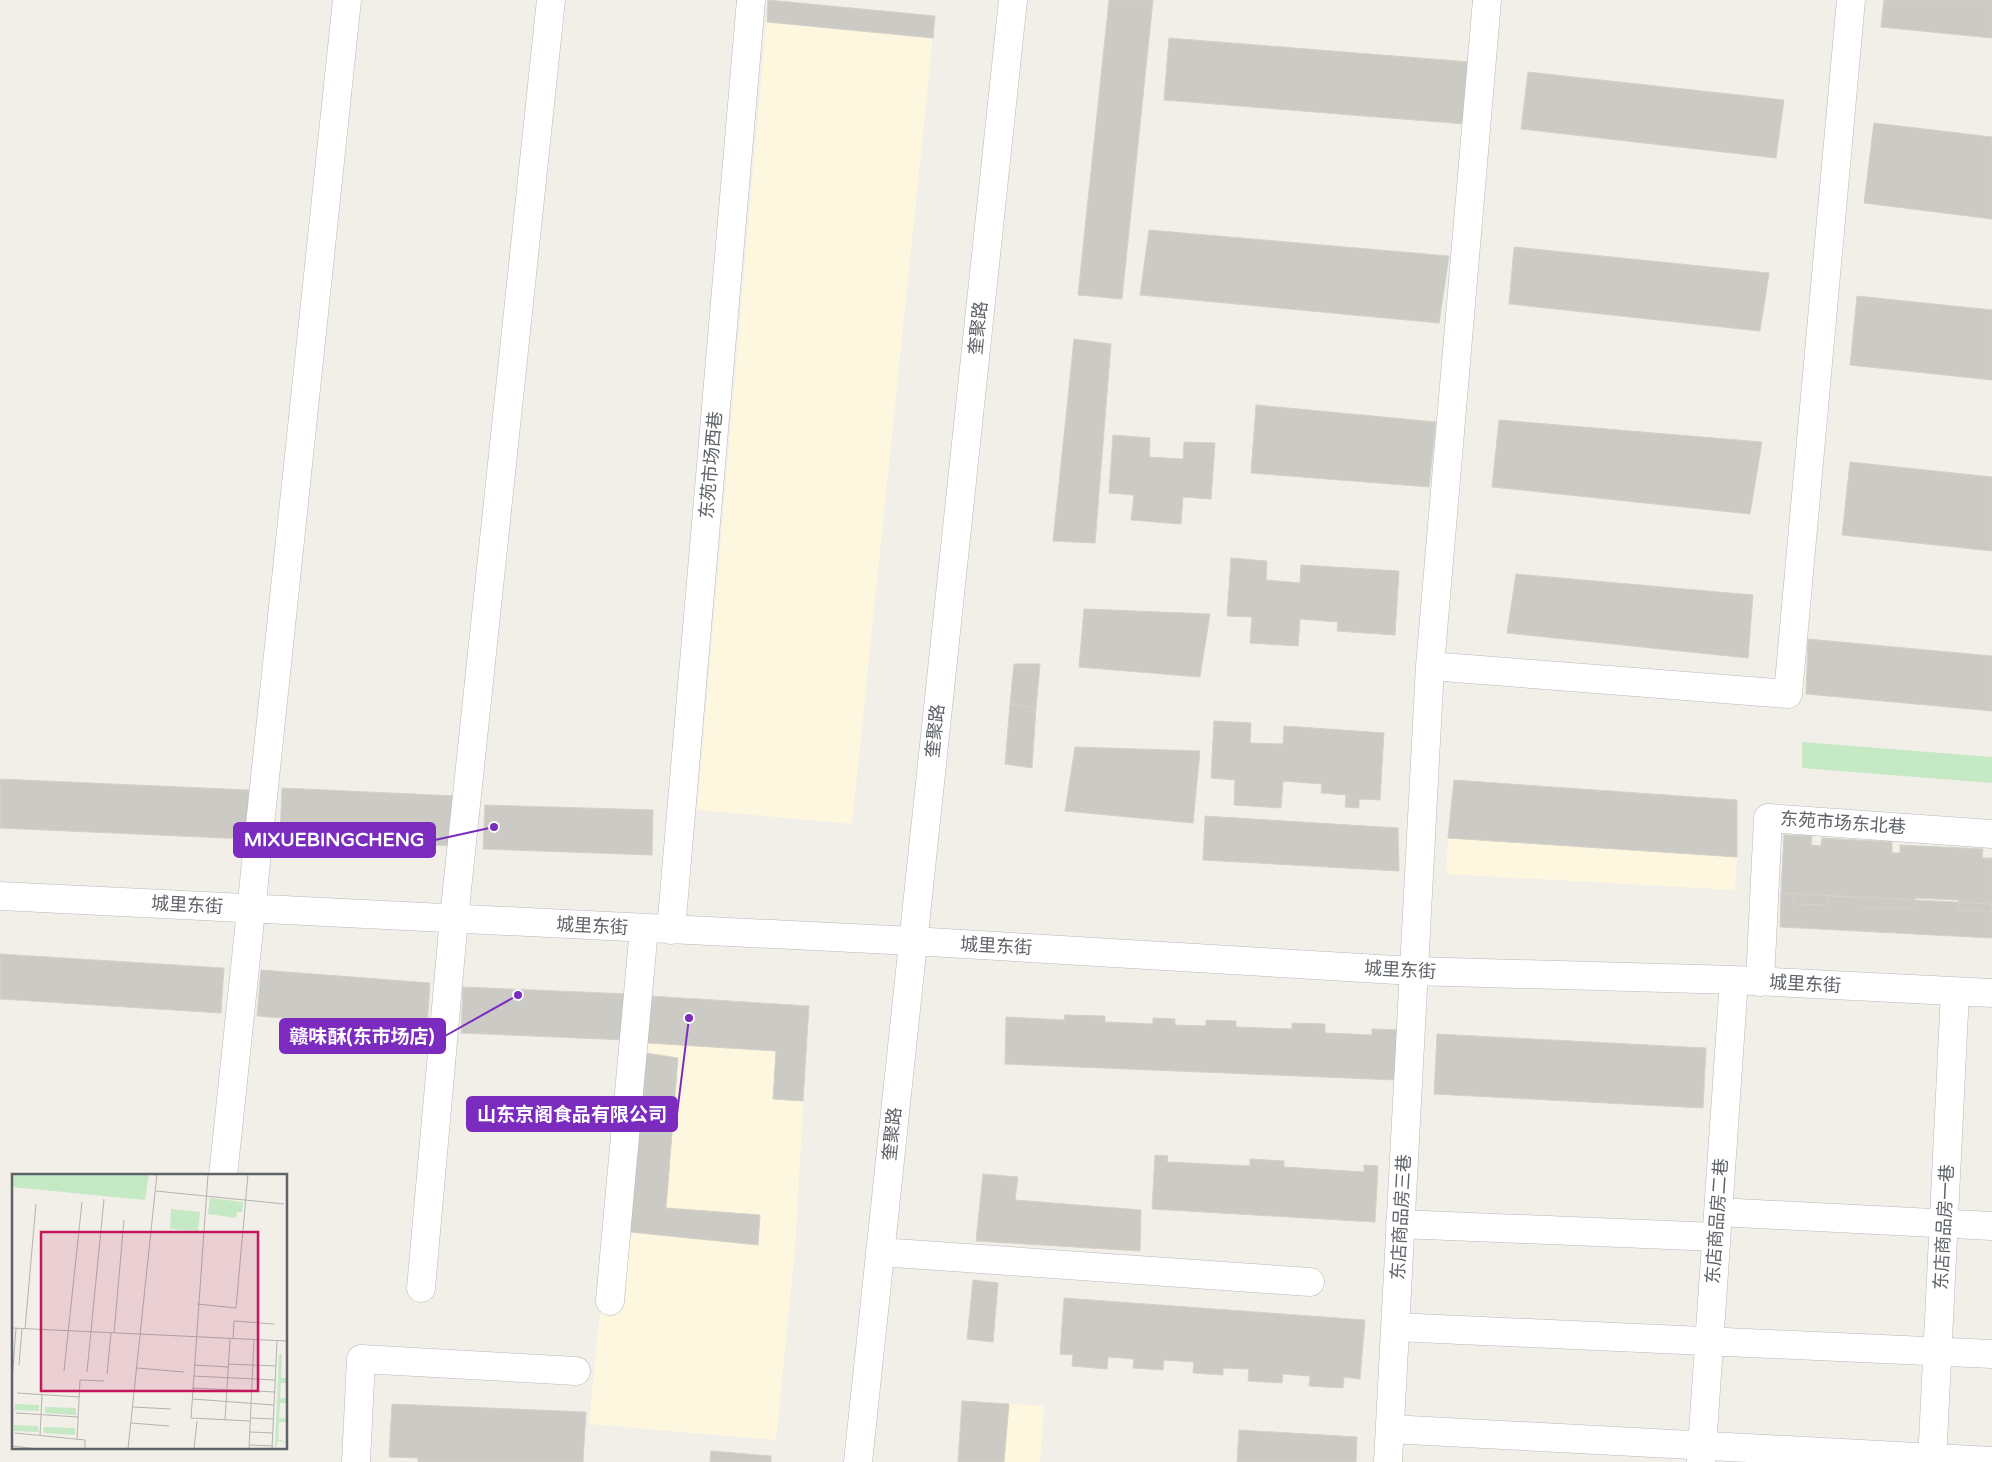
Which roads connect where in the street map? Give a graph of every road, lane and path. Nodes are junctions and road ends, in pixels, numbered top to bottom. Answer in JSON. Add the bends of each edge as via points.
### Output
{"nodes":[{"id":1,"x":347,"y":0,"type":"edge"},
{"id":2,"x":552,"y":0,"type":"edge"},
{"id":3,"x":752,"y":0,"type":"edge"},
{"id":4,"x":1014,"y":0,"type":"edge"},
{"id":5,"x":1487,"y":0,"type":"edge"},
{"id":6,"x":1851,"y":0,"type":"edge"},
{"id":7,"x":1430,"y":666,"type":"junction"},
{"id":8,"x":1992,"y":834,"type":"edge"},
{"id":9,"x":0,"y":896,"type":"edge"},
{"id":10,"x":251,"y":908,"type":"junction"},
{"id":11,"x":454,"y":918,"type":"junction"},
{"id":12,"x":644,"y":928,"type":"junction"},
{"id":13,"x":671,"y":930,"type":"junction"},
{"id":14,"x":912,"y":941,"type":"junction"},
{"id":15,"x":1414,"y":972,"type":"junction"},
{"id":16,"x":1747,"y":981,"type":"junction"},
{"id":17,"x":1955,"y":992,"type":"junction"},
{"id":18,"x":1992,"y":993,"type":"edge"},
{"id":19,"x":223,"y":1174,"type":"edge"},
{"id":20,"x":1944,"y":1223,"type":"junction"},
{"id":21,"x":1400,"y":1224,"type":"junction"},
{"id":22,"x":1717,"y":1224,"type":"junction"},
{"id":23,"x":1992,"y":1226,"type":"edge"},
{"id":24,"x":880,"y":1252,"type":"junction"},
{"id":25,"x":1310,"y":1282,"type":"dead end"},
{"id":26,"x":421,"y":1288,"type":"dead end"},
{"id":27,"x":610,"y":1301,"type":"dead end"},
{"id":28,"x":1396,"y":1327,"type":"junction"},
{"id":29,"x":1709,"y":1341,"type":"junction"},
{"id":30,"x":1938,"y":1352,"type":"junction"},
{"id":31,"x":1992,"y":1354,"type":"edge"},
{"id":32,"x":576,"y":1371,"type":"dead end"},
{"id":33,"x":1390,"y":1429,"type":"junction"},
{"id":34,"x":1701,"y":1454,"type":"edge"},
{"id":35,"x":1932,"y":1460,"type":"edge"},
{"id":36,"x":356,"y":1462,"type":"edge"},
{"id":37,"x":858,"y":1462,"type":"edge"},
{"id":38,"x":1388,"y":1462,"type":"edge"},
{"id":39,"x":1992,"y":1462,"type":"edge"}],
"edges":[{"from":1,"to":10,"type":"street"},
{"from":2,"to":11,"type":"street"},
{"from":3,"to":13,"type":"street","name":"东苑市场西巷"},
{"from":4,"to":14,"type":"street","name":"奎聚路"},
{"from":5,"to":7,"type":"street","name":"东店商品房三巷"},
{"from":6,"to":7,"type":"street","via":[[1788,694]]},
{"from":7,"to":15,"type":"street","name":"东店商品房三巷"},
{"from":8,"to":16,"type":"street","name":"东苑市场东北巷","via":[[1768,818]]},
{"from":9,"to":10,"type":"street","name":"城里东街"},
{"from":10,"to":11,"type":"street","name":"城里东街"},
{"from":10,"to":19,"type":"street"},
{"from":11,"to":12,"type":"street","name":"城里东街"},
{"from":11,"to":26,"type":"street"},
{"from":12,"to":13,"type":"street","name":"城里东街"},
{"from":12,"to":27,"type":"street"},
{"from":13,"to":14,"type":"street","name":"城里东街"},
{"from":14,"to":15,"type":"street","name":"城里东街"},
{"from":14,"to":24,"type":"street","name":"奎聚路"},
{"from":15,"to":16,"type":"street","name":"城里东街"},
{"from":15,"to":21,"type":"street","name":"东店商品房三巷"},
{"from":16,"to":17,"type":"street","name":"城里东街"},
{"from":16,"to":22,"type":"street","name":"东店商品房二巷"},
{"from":17,"to":18,"type":"street","name":"城里东街"},
{"from":17,"to":20,"type":"street","name":"东店商品房一巷"},
{"from":20,"to":22,"type":"street"},
{"from":20,"to":23,"type":"street"},
{"from":20,"to":30,"type":"street","name":"东店商品房一巷"},
{"from":21,"to":22,"type":"street"},
{"from":21,"to":28,"type":"street","name":"东店商品房三巷"},
{"from":22,"to":29,"type":"street","name":"东店商品房二巷"},
{"from":24,"to":25,"type":"street"},
{"from":24,"to":37,"type":"street","name":"奎聚路"},
{"from":28,"to":29,"type":"street"},
{"from":28,"to":33,"type":"street","name":"东店商品房三巷"},
{"from":29,"to":30,"type":"street"},
{"from":29,"to":34,"type":"street","name":"东店商品房二巷"},
{"from":30,"to":31,"type":"street"},
{"from":30,"to":35,"type":"street","name":"东店商品房一巷"},
{"from":32,"to":36,"type":"street","via":[[361,1359]]},
{"from":33,"to":34,"type":"street"},
{"from":33,"to":38,"type":"street","name":"东店商品房三巷"},
{"from":34,"to":35,"type":"street"},
{"from":35,"to":39,"type":"street"}]}
